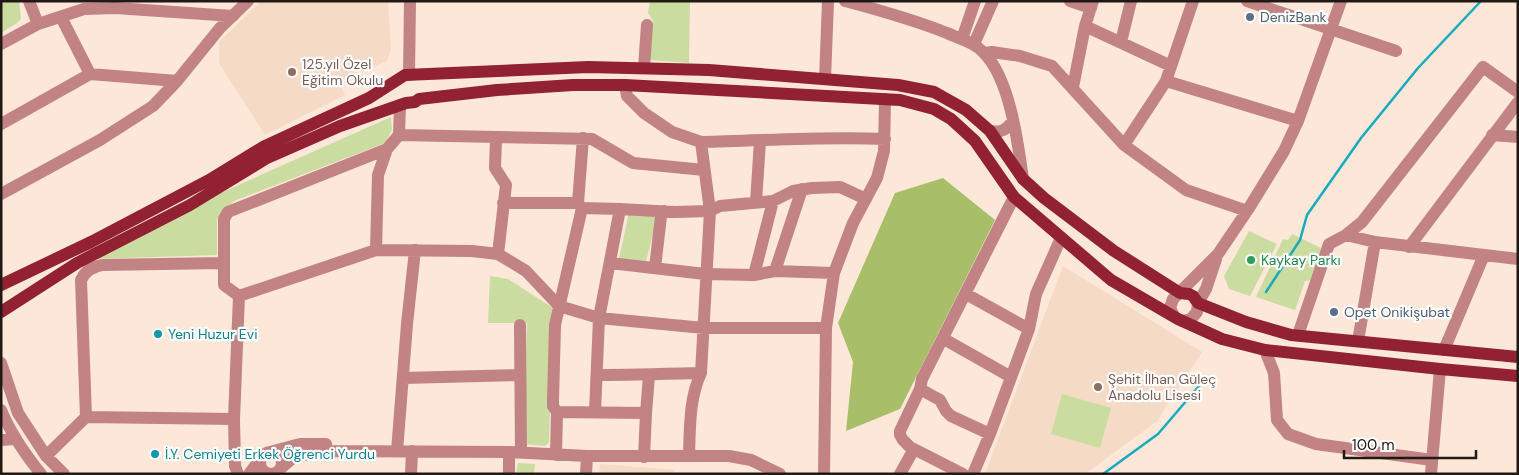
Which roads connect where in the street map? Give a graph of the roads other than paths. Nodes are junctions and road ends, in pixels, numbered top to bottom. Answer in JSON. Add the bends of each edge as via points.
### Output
{"nodes":[{"id":1,"x":29,"y":1,"type":"edge"},
{"id":2,"x":248,"y":1,"type":"edge"},
{"id":3,"x":410,"y":1,"type":"edge"},
{"id":4,"x":828,"y":1,"type":"edge"},
{"id":5,"x":845,"y":1,"type":"edge"},
{"id":6,"x":975,"y":1,"type":"edge"},
{"id":7,"x":993,"y":1,"type":"edge"},
{"id":8,"x":1070,"y":1,"type":"edge"},
{"id":9,"x":1131,"y":1,"type":"edge"},
{"id":10,"x":1194,"y":1,"type":"edge"},
{"id":11,"x":1247,"y":1,"type":"edge"},
{"id":12,"x":1342,"y":1,"type":"edge"},
{"id":13,"x":877,"y":5,"type":"edge"},
{"id":14,"x":1092,"y":5,"type":"edge"},
{"id":15,"x":212,"y":15,"type":"junction"},
{"id":16,"x":233,"y":16,"type":"junction"},
{"id":17,"x":61,"y":17,"type":"junction"},
{"id":18,"x":38,"y":24,"type":"junction"},
{"id":19,"x":647,"y":25,"type":"dead end"},
{"id":20,"x":1085,"y":26,"type":"junction"},
{"id":21,"x":220,"y":28,"type":"junction"},
{"id":22,"x":1332,"y":29,"type":"junction"},
{"id":23,"x":968,"y":41,"type":"junction"},
{"id":24,"x":1122,"y":42,"type":"junction"},
{"id":25,"x":1,"y":44,"type":"edge"},
{"id":26,"x":1396,"y":51,"type":"dead end"},
{"id":27,"x":985,"y":53,"type":"junction"},
{"id":28,"x":1171,"y":66,"type":"junction"},
{"id":29,"x":644,"y":68,"type":"junction"},
{"id":30,"x":90,"y":74,"type":"junction"},
{"id":31,"x":411,"y":75,"type":"junction"},
{"id":32,"x":825,"y":79,"type":"junction"},
{"id":33,"x":397,"y":80,"type":"junction"},
{"id":34,"x":177,"y":81,"type":"junction"},
{"id":35,"x":1166,"y":81,"type":"junction"},
{"id":36,"x":625,"y":85,"type":"junction"},
{"id":37,"x":1073,"y":87,"type":"junction"},
{"id":38,"x":1518,"y":92,"type":"edge"},
{"id":39,"x":419,"y":99,"type":"junction"},
{"id":40,"x":885,"y":99,"type":"junction"},
{"id":41,"x":1518,"y":102,"type":"edge"},
{"id":42,"x":402,"y":104,"type":"junction"},
{"id":43,"x":1013,"y":121,"type":"junction"},
{"id":44,"x":1298,"y":121,"type":"junction"},
{"id":45,"x":1,"y":124,"type":"edge"},
{"id":46,"x":990,"y":131,"type":"junction"},
{"id":47,"x":1492,"y":135,"type":"junction"},
{"id":48,"x":398,"y":136,"type":"junction"},
{"id":49,"x":496,"y":137,"type":"junction"},
{"id":50,"x":1518,"y":137,"type":"edge"},
{"id":51,"x":583,"y":138,"type":"junction"},
{"id":52,"x":885,"y":139,"type":"junction"},
{"id":53,"x":760,"y":141,"type":"junction"},
{"id":54,"x":701,"y":142,"type":"junction"},
{"id":55,"x":1124,"y":145,"type":"junction"},
{"id":56,"x":387,"y":149,"type":"junction"},
{"id":57,"x":704,"y":170,"type":"junction"},
{"id":58,"x":1023,"y":179,"type":"junction"},
{"id":59,"x":802,"y":190,"type":"junction"},
{"id":60,"x":1,"y":194,"type":"edge"},
{"id":61,"x":1014,"y":197,"type":"junction"},
{"id":62,"x":866,"y":199,"type":"junction"},
{"id":63,"x":773,"y":201,"type":"junction"},
{"id":64,"x":503,"y":202,"type":"junction"},
{"id":65,"x":756,"y":202,"type":"junction"},
{"id":66,"x":580,"y":205,"type":"junction"},
{"id":67,"x":620,"y":209,"type":"junction"},
{"id":68,"x":664,"y":211,"type":"junction"},
{"id":69,"x":710,"y":211,"type":"junction"},
{"id":70,"x":1247,"y":211,"type":"junction"},
{"id":71,"x":1346,"y":235,"type":"junction"},
{"id":72,"x":1062,"y":238,"type":"junction"},
{"id":73,"x":1375,"y":242,"type":"junction"},
{"id":74,"x":1409,"y":247,"type":"junction"},
{"id":75,"x":376,"y":250,"type":"junction"},
{"id":76,"x":415,"y":250,"type":"junction"},
{"id":77,"x":498,"y":254,"type":"junction"},
{"id":78,"x":1218,"y":254,"type":"junction"},
{"id":79,"x":1484,"y":255,"type":"junction"},
{"id":80,"x":1518,"y":259,"type":"edge"},
{"id":81,"x":222,"y":263,"type":"junction"},
{"id":82,"x":610,"y":263,"type":"junction"},
{"id":83,"x":655,"y":268,"type":"junction"},
{"id":84,"x":776,"y":271,"type":"junction"},
{"id":85,"x":834,"y":272,"type":"junction"},
{"id":86,"x":705,"y":274,"type":"junction"},
{"id":87,"x":754,"y":275,"type":"junction"},
{"id":88,"x":1,"y":285,"type":"edge"},
{"id":89,"x":1180,"y":293,"type":"junction"},
{"id":90,"x":966,"y":294,"type":"junction"},
{"id":91,"x":239,"y":296,"type":"junction"},
{"id":92,"x":1198,"y":303,"type":"junction"},
{"id":93,"x":559,"y":306,"type":"junction"},
{"id":94,"x":4,"y":311,"type":"edge"},
{"id":95,"x":599,"y":318,"type":"junction"},
{"id":96,"x":1178,"y":319,"type":"junction"},
{"id":97,"x":520,"y":325,"type":"dead end"},
{"id":98,"x":704,"y":328,"type":"junction"},
{"id":99,"x":826,"y":328,"type":"junction"},
{"id":100,"x":1029,"y":329,"type":"junction"},
{"id":101,"x":1298,"y":335,"type":"junction"},
{"id":102,"x":944,"y":338,"type":"junction"},
{"id":103,"x":1358,"y":341,"type":"junction"},
{"id":104,"x":1266,"y":350,"type":"junction"},
{"id":105,"x":1444,"y":350,"type":"junction"},
{"id":106,"x":1518,"y":357,"type":"edge"},
{"id":107,"x":1,"y":363,"type":"edge"},
{"id":108,"x":1440,"y":369,"type":"junction"},
{"id":109,"x":701,"y":373,"type":"junction"},
{"id":110,"x":520,"y":375,"type":"junction"},
{"id":111,"x":597,"y":375,"type":"junction"},
{"id":112,"x":649,"y":376,"type":"junction"},
{"id":113,"x":1518,"y":376,"type":"edge"},
{"id":114,"x":1011,"y":377,"type":"junction"},
{"id":115,"x":403,"y":378,"type":"junction"},
{"id":116,"x":920,"y":389,"type":"junction"},
{"id":117,"x":1,"y":410,"type":"edge"},
{"id":118,"x":557,"y":412,"type":"junction"},
{"id":119,"x":595,"y":412,"type":"junction"},
{"id":120,"x":646,"y":413,"type":"junction"},
{"id":121,"x":86,"y":417,"type":"junction"},
{"id":122,"x":234,"y":419,"type":"junction"},
{"id":123,"x":990,"y":434,"type":"junction"},
{"id":124,"x":1,"y":440,"type":"edge"},
{"id":125,"x":14,"y":440,"type":"junction"},
{"id":126,"x":914,"y":449,"type":"junction"},
{"id":127,"x":383,"y":451,"type":"junction"},
{"id":128,"x":397,"y":451,"type":"junction"},
{"id":129,"x":412,"y":451,"type":"junction"},
{"id":130,"x":515,"y":453,"type":"junction"},
{"id":131,"x":266,"y":455,"type":"junction"},
{"id":132,"x":556,"y":455,"type":"junction"},
{"id":133,"x":46,"y":456,"type":"junction"},
{"id":134,"x":587,"y":456,"type":"junction"},
{"id":135,"x":644,"y":456,"type":"junction"},
{"id":136,"x":689,"y":456,"type":"junction"},
{"id":137,"x":1432,"y":460,"type":"junction"},
{"id":138,"x":276,"y":472,"type":"edge"},
{"id":139,"x":41,"y":474,"type":"edge"},
{"id":140,"x":64,"y":474,"type":"edge"},
{"id":141,"x":238,"y":474,"type":"edge"},
{"id":142,"x":249,"y":474,"type":"edge"},
{"id":143,"x":410,"y":474,"type":"edge"},
{"id":144,"x":509,"y":474,"type":"edge"},
{"id":145,"x":586,"y":474,"type":"edge"},
{"id":146,"x":780,"y":474,"type":"edge"},
{"id":147,"x":824,"y":474,"type":"edge"},
{"id":148,"x":900,"y":474,"type":"edge"},
{"id":149,"x":963,"y":474,"type":"edge"},
{"id":150,"x":973,"y":474,"type":"edge"},
{"id":151,"x":1431,"y":474,"type":"edge"}],
"edges":[{"from":1,"to":18,"type":"street"},
{"from":2,"to":16,"type":"street"},
{"from":3,"to":31,"type":"street"},
{"from":4,"to":32,"type":"street"},
{"from":5,"to":13,"type":"street"},
{"from":6,"to":23,"type":"street"},
{"from":7,"to":23,"type":"street"},
{"from":8,"to":14,"type":"street"},
{"from":9,"to":24,"type":"street"},
{"from":10,"to":28,"type":"street"},
{"from":11,"to":22,"type":"street"},
{"from":12,"to":22,"type":"street"},
{"from":13,"to":23,"type":"street"},
{"from":14,"to":20,"type":"street"},
{"from":15,"to":16,"type":"street"},
{"from":15,"to":17,"type":"street","via":[[115,8],[84,9]]},
{"from":15,"to":21,"type":"street"},
{"from":16,"to":21,"type":"street"},
{"from":17,"to":18,"type":"street"},
{"from":17,"to":30,"type":"street"},
{"from":18,"to":25,"type":"street"},
{"from":19,"to":29,"type":"street"},
{"from":20,"to":24,"type":"street"},
{"from":20,"to":37,"type":"street"},
{"from":21,"to":34,"type":"street"},
{"from":22,"to":26,"type":"street"},
{"from":22,"to":44,"type":"street"},
{"from":23,"to":27,"type":"street"},
{"from":24,"to":28,"type":"street"},
{"from":27,"to":37,"type":"street","via":[[1020,56],[1052,66]]},
{"from":27,"to":43,"type":"street","via":[[999,74]]},
{"from":28,"to":35,"type":"street"},
{"from":29,"to":31,"type":"main road","via":[[518,69]]},
{"from":29,"to":32,"type":"main road"},
{"from":30,"to":34,"type":"street"},
{"from":30,"to":45,"type":"street"},
{"from":31,"to":33,"type":"main road"},
{"from":31,"to":39,"type":"main road","via":[[422,85]]},
{"from":32,"to":46,"type":"main road","via":[[898,85],[934,92],[966,110]]},
{"from":33,"to":42,"type":"main road","via":[[395,94]]},
{"from":33,"to":88,"type":"main road","via":[[369,98],[263,147],[209,180],[91,242]]},
{"from":34,"to":60,"type":"street","via":[[152,106],[100,140]]},
{"from":35,"to":44,"type":"street"},
{"from":35,"to":55,"type":"street"},
{"from":36,"to":39,"type":"main road","via":[[497,90]]},
{"from":36,"to":40,"type":"main road"},
{"from":36,"to":54,"type":"street","via":[[627,96],[644,113],[672,132]]},
{"from":37,"to":55,"type":"street"},
{"from":38,"to":71,"type":"street","via":[[1483,66],[1362,222]]},
{"from":39,"to":42,"type":"main road"},
{"from":40,"to":52,"type":"street"},
{"from":40,"to":61,"type":"main road","via":[[934,109],[951,119],[975,141]]},
{"from":41,"to":47,"type":"street"},
{"from":42,"to":48,"type":"street"},
{"from":42,"to":94,"type":"main road","via":[[340,126],[267,158],[190,205],[77,263]]},
{"from":43,"to":46,"type":"street","via":[[1004,131]]},
{"from":43,"to":58,"type":"street"},
{"from":44,"to":70,"type":"street","via":[[1284,151]]},
{"from":46,"to":58,"type":"main road"},
{"from":47,"to":50,"type":"street"},
{"from":47,"to":74,"type":"street"},
{"from":48,"to":49,"type":"street"},
{"from":48,"to":56,"type":"street"},
{"from":49,"to":51,"type":"street"},
{"from":49,"to":64,"type":"street","via":[[495,168],[506,185]]},
{"from":51,"to":57,"type":"street","via":[[592,139],[633,163]]},
{"from":51,"to":66,"type":"street"},
{"from":52,"to":53,"type":"street","via":[[843,137]]},
{"from":52,"to":62,"type":"street","via":[[877,178]]},
{"from":53,"to":54,"type":"street"},
{"from":53,"to":65,"type":"street"},
{"from":54,"to":57,"type":"street"},
{"from":55,"to":70,"type":"street","via":[[1186,190]]},
{"from":56,"to":75,"type":"street","via":[[378,175]]},
{"from":56,"to":81,"type":"street","via":[[228,212],[224,218]]},
{"from":57,"to":69,"type":"street"},
{"from":58,"to":89,"type":"main road","via":[[1114,251]]},
{"from":59,"to":62,"type":"street","via":[[840,187]]},
{"from":59,"to":63,"type":"street"},
{"from":59,"to":84,"type":"street"},
{"from":61,"to":72,"type":"main road"},
{"from":61,"to":90,"type":"street"},
{"from":62,"to":85,"type":"street"},
{"from":63,"to":65,"type":"street"},
{"from":63,"to":87,"type":"street"},
{"from":64,"to":66,"type":"street"},
{"from":64,"to":77,"type":"street"},
{"from":65,"to":69,"type":"street","via":[[720,206]]},
{"from":66,"to":67,"type":"street"},
{"from":66,"to":93,"type":"street"},
{"from":67,"to":68,"type":"street"},
{"from":67,"to":82,"type":"street"},
{"from":68,"to":69,"type":"street"},
{"from":68,"to":83,"type":"street"},
{"from":69,"to":86,"type":"street"},
{"from":70,"to":78,"type":"street"},
{"from":71,"to":73,"type":"street"},
{"from":71,"to":101,"type":"street","via":[[1329,244]]},
{"from":72,"to":96,"type":"main road","via":[[1111,280]]},
{"from":72,"to":100,"type":"street","via":[[1036,294]]},
{"from":73,"to":74,"type":"street"},
{"from":73,"to":103,"type":"street"},
{"from":74,"to":79,"type":"street"},
{"from":75,"to":76,"type":"street"},
{"from":75,"to":91,"type":"street"},
{"from":76,"to":77,"type":"street"},
{"from":76,"to":115,"type":"street"},
{"from":77,"to":93,"type":"street","via":[[526,271]]},
{"from":78,"to":89,"type":"street"},
{"from":78,"to":92,"type":"street"},
{"from":79,"to":80,"type":"street"},
{"from":79,"to":105,"type":"street"},
{"from":81,"to":91,"type":"street","via":[[224,285]]},
{"from":81,"to":121,"type":"street","via":[[102,265],[85,273],[81,280]]},
{"from":82,"to":83,"type":"street"},
{"from":82,"to":95,"type":"street"},
{"from":83,"to":86,"type":"street"},
{"from":84,"to":85,"type":"street"},
{"from":84,"to":87,"type":"street"},
{"from":85,"to":99,"type":"street"},
{"from":86,"to":87,"type":"street"},
{"from":86,"to":98,"type":"street"},
{"from":89,"to":92,"type":"main road","via":[[1193,296]]},
{"from":89,"to":96,"type":"street","via":[[1170,303]]},
{"from":90,"to":100,"type":"street"},
{"from":90,"to":102,"type":"street"},
{"from":91,"to":122,"type":"street"},
{"from":92,"to":96,"type":"street","via":[[1195,316],[1187,321]]},
{"from":92,"to":101,"type":"main road","via":[[1246,322]]},
{"from":93,"to":95,"type":"street"},
{"from":93,"to":118,"type":"street","via":[[555,325],[553,400]]},
{"from":95,"to":98,"type":"street"},
{"from":95,"to":111,"type":"street"},
{"from":96,"to":104,"type":"main road","via":[[1222,339]]},
{"from":97,"to":110,"type":"street"},
{"from":98,"to":99,"type":"street"},
{"from":98,"to":109,"type":"street"},
{"from":99,"to":147,"type":"street"},
{"from":100,"to":114,"type":"street"},
{"from":101,"to":103,"type":"main road"},
{"from":102,"to":114,"type":"street"},
{"from":102,"to":116,"type":"street"},
{"from":103,"to":105,"type":"main road"},
{"from":104,"to":108,"type":"main road"},
{"from":104,"to":137,"type":"street","via":[[1274,374],[1277,420],[1288,434],[1316,444]]},
{"from":105,"to":106,"type":"main road"},
{"from":107,"to":133,"type":"street","via":[[18,413]]},
{"from":108,"to":113,"type":"main road"},
{"from":108,"to":137,"type":"street"},
{"from":109,"to":112,"type":"street"},
{"from":109,"to":136,"type":"street","via":[[694,397]]},
{"from":110,"to":115,"type":"street"},
{"from":110,"to":130,"type":"street"},
{"from":111,"to":112,"type":"street"},
{"from":111,"to":119,"type":"street"},
{"from":112,"to":120,"type":"street"},
{"from":114,"to":123,"type":"street"},
{"from":115,"to":128,"type":"street"},
{"from":116,"to":123,"type":"street","via":[[940,400],[951,416]]},
{"from":116,"to":126,"type":"street","via":[[900,431],[903,440]]},
{"from":117,"to":125,"type":"street"},
{"from":118,"to":119,"type":"street"},
{"from":118,"to":132,"type":"street"},
{"from":119,"to":120,"type":"street"},
{"from":120,"to":135,"type":"street"},
{"from":121,"to":122,"type":"street"},
{"from":121,"to":133,"type":"street"},
{"from":122,"to":141,"type":"street"},
{"from":123,"to":150,"type":"street"},
{"from":124,"to":125,"type":"street"},
{"from":125,"to":139,"type":"street"},
{"from":126,"to":148,"type":"street"},
{"from":126,"to":149,"type":"street"},
{"from":127,"to":128,"type":"street"},
{"from":127,"to":131,"type":"street","via":[[353,445],[300,444]]},
{"from":127,"to":138,"type":"street","via":[[323,451],[294,457]]},
{"from":128,"to":129,"type":"street"},
{"from":129,"to":130,"type":"street"},
{"from":129,"to":143,"type":"street"},
{"from":130,"to":132,"type":"street"},
{"from":130,"to":144,"type":"street"},
{"from":131,"to":138,"type":"street","via":[[262,468],[268,473]]},
{"from":131,"to":138,"type":"street","via":[[280,455],[282,462]]},
{"from":131,"to":142,"type":"street"},
{"from":132,"to":134,"type":"street"},
{"from":133,"to":140,"type":"street"},
{"from":134,"to":135,"type":"street"},
{"from":134,"to":145,"type":"street"},
{"from":135,"to":136,"type":"street"},
{"from":136,"to":146,"type":"street","via":[[742,457]]},
{"from":137,"to":151,"type":"street"}]}
